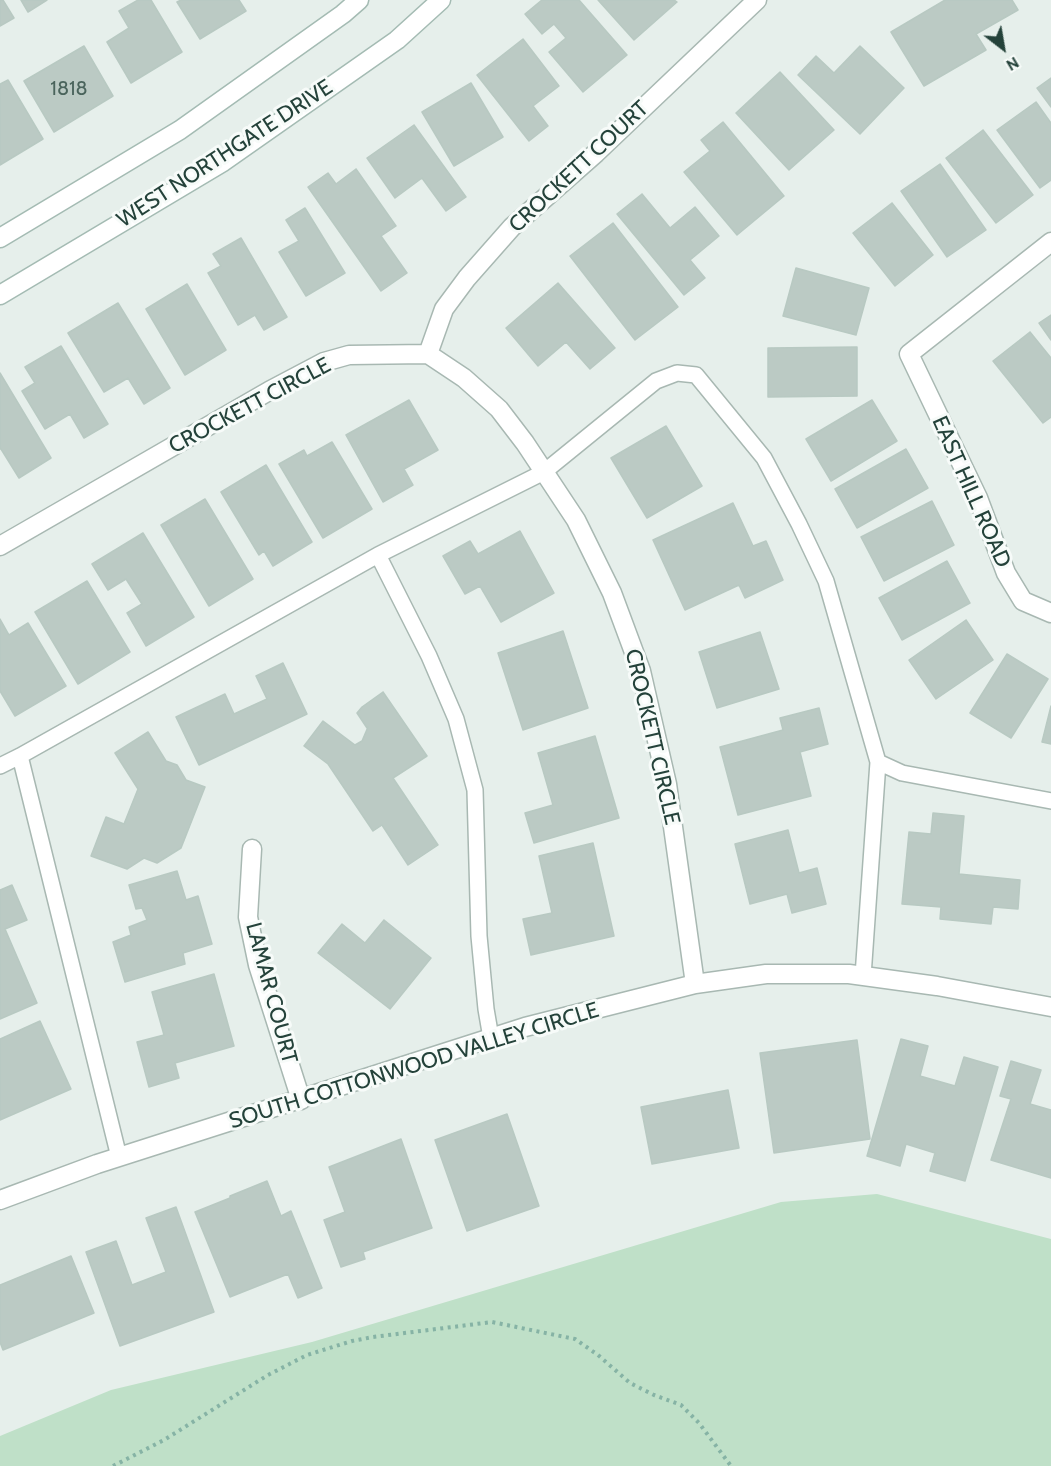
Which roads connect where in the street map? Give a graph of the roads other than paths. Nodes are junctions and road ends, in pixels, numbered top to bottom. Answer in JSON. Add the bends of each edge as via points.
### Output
{"nodes":[{"id":1,"x":359,"y":0,"type":"edge"},
{"id":2,"x":441,"y":0,"type":"edge"},
{"id":3,"x":757,"y":0,"type":"edge"},
{"id":4,"x":0,"y":238,"type":"edge"},
{"id":5,"x":1051,"y":242,"type":"edge"},
{"id":6,"x":0,"y":295,"type":"edge"},
{"id":7,"x":428,"y":354,"type":"junction"},
{"id":8,"x":544,"y":472,"type":"junction"},
{"id":9,"x":0,"y":546,"type":"edge"},
{"id":10,"x":378,"y":555,"type":"junction"},
{"id":11,"x":1051,"y":613,"type":"edge"},
{"id":12,"x":20,"y":756,"type":"junction"},
{"id":13,"x":878,"y":762,"type":"junction"},
{"id":14,"x":0,"y":766,"type":"edge"},
{"id":15,"x":1051,"y":801,"type":"edge"},
{"id":16,"x":252,"y":849,"type":"dead end"},
{"id":17,"x":863,"y":976,"type":"junction"},
{"id":18,"x":695,"y":984,"type":"junction"},
{"id":19,"x":1051,"y":1007,"type":"edge"},
{"id":20,"x":491,"y":1038,"type":"junction"},
{"id":21,"x":301,"y":1100,"type":"junction"},
{"id":22,"x":119,"y":1157,"type":"junction"},
{"id":23,"x":0,"y":1200,"type":"edge"}],
"edges":[{"from":1,"to":4,"type":"street","name":"WEST NORTHGATE DRIVE","via":[[180,130]]},
{"from":2,"to":6,"type":"street","name":"WEST NORTHGATE DRIVE","via":[[397,40],[223,162]]},
{"from":3,"to":7,"type":"street","name":"CROCKETT COURT","via":[[512,227],[444,309]]},
{"from":5,"to":11,"type":"street","name":"EAST HILL ROAD","via":[[909,354],[978,498],[1006,573],[1023,601]]},
{"from":7,"to":8,"type":"street","name":"CROCKETT CIRCLE","via":[[464,378],[499,409]]},
{"from":7,"to":9,"type":"street","name":"CROCKETT CIRCLE","via":[[349,355],[324,362]]},
{"from":8,"to":10,"type":"lane"},
{"from":8,"to":13,"type":"lane","via":[[656,381],[677,373],[696,375],[764,458],[826,581]]},
{"from":8,"to":18,"type":"street","name":"CROCKETT CIRCLE","via":[[576,520],[612,593],[641,671],[668,784]]},
{"from":10,"to":12,"type":"lane"},
{"from":10,"to":20,"type":"lane","via":[[456,719],[475,790],[479,936]]},
{"from":12,"to":14,"type":"lane"},
{"from":12,"to":22,"type":"lane"},
{"from":13,"to":15,"type":"lane","via":[[902,773]]},
{"from":13,"to":17,"type":"lane"},
{"from":16,"to":21,"type":"street","name":"LAMAR COURT","via":[[248,917],[258,965]]},
{"from":17,"to":18,"type":"street","name":"SOUTH COTTONWOOD VALLEY CIRCLE","via":[[766,974]]},
{"from":17,"to":19,"type":"street","name":"SOUTH COTTONWOOD VALLEY CIRCLE"},
{"from":18,"to":20,"type":"street","name":"SOUTH COTTONWOOD VALLEY CIRCLE"},
{"from":20,"to":21,"type":"street","name":"SOUTH COTTONWOOD VALLEY CIRCLE"},
{"from":21,"to":22,"type":"street","name":"SOUTH COTTONWOOD VALLEY CIRCLE"},
{"from":22,"to":23,"type":"street","name":"SOUTH COTTONWOOD VALLEY CIRCLE"}]}
